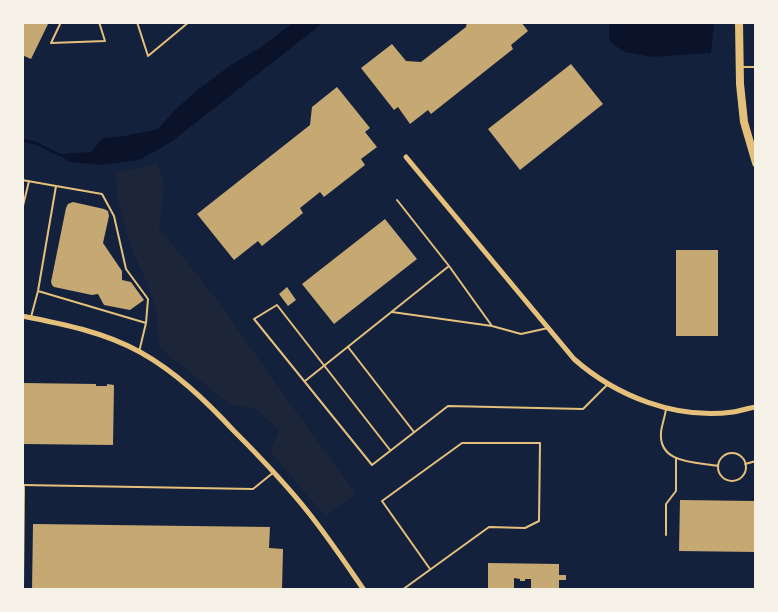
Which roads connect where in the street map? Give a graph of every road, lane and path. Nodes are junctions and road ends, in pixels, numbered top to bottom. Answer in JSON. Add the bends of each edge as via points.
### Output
{"nodes":[{"id":1,"x":61,"y":22,"type":"edge"},
{"id":2,"x":99,"y":22,"type":"edge"},
{"id":3,"x":138,"y":22,"type":"edge"},
{"id":4,"x":189,"y":22,"type":"edge"},
{"id":5,"x":739,"y":22,"type":"edge"},
{"id":6,"x":739,"y":67,"type":"junction"},
{"id":7,"x":756,"y":67,"type":"edge"},
{"id":8,"x":406,"y":157,"type":"dead end"},
{"id":9,"x":756,"y":164,"type":"edge"},
{"id":10,"x":22,"y":180,"type":"edge"},
{"id":11,"x":29,"y":181,"type":"junction"},
{"id":12,"x":56,"y":186,"type":"junction"},
{"id":13,"x":397,"y":200,"type":"dead end"},
{"id":14,"x":22,"y":210,"type":"edge"},
{"id":15,"x":449,"y":266,"type":"junction"},
{"id":16,"x":38,"y":291,"type":"junction"},
{"id":17,"x":392,"y":312,"type":"junction"},
{"id":18,"x":22,"y":316,"type":"edge"},
{"id":19,"x":32,"y":318,"type":"junction"},
{"id":20,"x":146,"y":323,"type":"junction"},
{"id":21,"x":492,"y":326,"type":"junction"},
{"id":22,"x":548,"y":328,"type":"junction"},
{"id":23,"x":348,"y":347,"type":"junction"},
{"id":24,"x":139,"y":352,"type":"junction"},
{"id":25,"x":324,"y":366,"type":"junction"},
{"id":26,"x":305,"y":381,"type":"junction"},
{"id":27,"x":608,"y":384,"type":"junction"},
{"id":28,"x":756,"y":406,"type":"edge"},
{"id":29,"x":667,"y":408,"type":"junction"},
{"id":30,"x":414,"y":432,"type":"junction"},
{"id":31,"x":390,"y":450,"type":"junction"},
{"id":32,"x":676,"y":459,"type":"junction"},
{"id":33,"x":756,"y":461,"type":"edge"},
{"id":34,"x":745,"y":464,"type":"junction"},
{"id":35,"x":718,"y":466,"type":"junction"},
{"id":36,"x":274,"y":472,"type":"junction"},
{"id":37,"x":23,"y":485,"type":"edge"},
{"id":38,"x":666,"y":535,"type":"dead end"},
{"id":39,"x":430,"y":569,"type":"junction"},
{"id":40,"x":23,"y":590,"type":"edge"},
{"id":41,"x":364,"y":590,"type":"edge"},
{"id":42,"x":402,"y":590,"type":"edge"}],
"edges":[{"from":1,"to":2,"type":"lane","via":[[51,43],[105,41]]},
{"from":3,"to":4,"type":"lane","via":[[148,56]]},
{"from":5,"to":6,"type":"main road"},
{"from":6,"to":7,"type":"lane"},
{"from":6,"to":9,"type":"main road","via":[[744,122]]},
{"from":8,"to":22,"type":"street"},
{"from":10,"to":11,"type":"lane"},
{"from":11,"to":12,"type":"lane"},
{"from":11,"to":14,"type":"lane"},
{"from":12,"to":16,"type":"lane"},
{"from":12,"to":20,"type":"lane","via":[[102,194],[114,216],[126,269],[148,299]]},
{"from":13,"to":15,"type":"lane"},
{"from":15,"to":17,"type":"lane"},
{"from":15,"to":21,"type":"lane"},
{"from":16,"to":19,"type":"lane"},
{"from":16,"to":20,"type":"lane"},
{"from":17,"to":21,"type":"lane"},
{"from":17,"to":23,"type":"lane"},
{"from":18,"to":19,"type":"street"},
{"from":19,"to":24,"type":"street","via":[[93,332]]},
{"from":20,"to":24,"type":"lane"},
{"from":21,"to":22,"type":"lane","via":[[522,334]]},
{"from":22,"to":27,"type":"street","via":[[573,359]]},
{"from":23,"to":25,"type":"lane"},
{"from":23,"to":30,"type":"lane"},
{"from":24,"to":36,"type":"street","via":[[175,375],[207,403]]},
{"from":25,"to":26,"type":"lane"},
{"from":25,"to":26,"type":"lane","via":[[277,305],[255,319]]},
{"from":25,"to":31,"type":"lane"},
{"from":26,"to":31,"type":"lane","via":[[372,465]]},
{"from":27,"to":29,"type":"street"},
{"from":27,"to":30,"type":"lane","via":[[584,410],[448,406]]},
{"from":28,"to":29,"type":"street","via":[[705,413]]},
{"from":29,"to":32,"type":"lane","via":[[661,439],[663,447]]},
{"from":30,"to":31,"type":"lane"},
{"from":32,"to":35,"type":"lane"},
{"from":32,"to":38,"type":"lane","via":[[676,491],[666,504]]},
{"from":33,"to":34,"type":"lane"},
{"from":34,"to":35,"type":"lane","via":[[741,456],[733,453],[724,456]]},
{"from":34,"to":35,"type":"lane","via":[[742,476],[732,481],[721,475]]},
{"from":36,"to":37,"type":"lane","via":[[253,489]]},
{"from":36,"to":41,"type":"street"},
{"from":37,"to":40,"type":"lane"},
{"from":39,"to":39,"type":"lane","via":[[382,501],[462,443],[540,443],[539,521],[525,528],[489,527]]},
{"from":39,"to":42,"type":"lane"}]}
